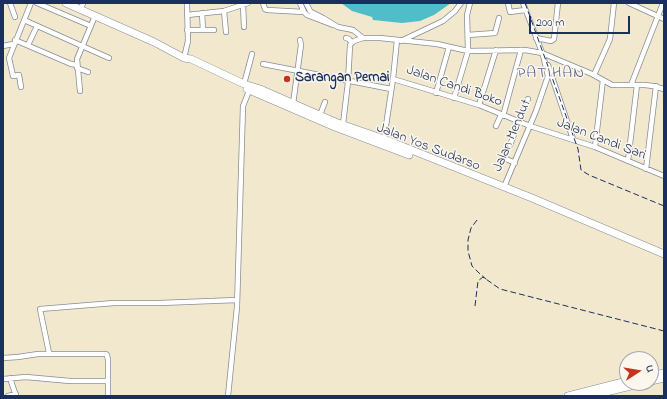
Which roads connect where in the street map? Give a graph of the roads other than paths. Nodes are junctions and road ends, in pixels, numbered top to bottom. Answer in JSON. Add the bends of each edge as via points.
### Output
{"nodes":[{"id":1,"x":10,"y":3,"type":"edge"},
{"id":2,"x":31,"y":3,"type":"edge"},
{"id":3,"x":37,"y":3,"type":"edge"},
{"id":4,"x":66,"y":3,"type":"edge"},
{"id":5,"x":187,"y":3,"type":"edge"},
{"id":6,"x":263,"y":3,"type":"edge"},
{"id":7,"x":300,"y":3,"type":"edge"},
{"id":8,"x":306,"y":3,"type":"edge"},
{"id":9,"x":461,"y":3,"type":"edge"},
{"id":10,"x":470,"y":3,"type":"edge"},
{"id":11,"x":508,"y":3,"type":"edge"},
{"id":12,"x":523,"y":3,"type":"edge"},
{"id":13,"x":558,"y":3,"type":"edge"},
{"id":14,"x":614,"y":3,"type":"edge"},
{"id":15,"x":629,"y":3,"type":"edge"},
{"id":16,"x":663,"y":3,"type":"edge"},
{"id":17,"x":246,"y":4,"type":"edge"},
{"id":18,"x":82,"y":6,"type":"edge"},
{"id":19,"x":525,"y":10,"type":"junction"},
{"id":20,"x":224,"y":11,"type":"junction"},
{"id":21,"x":304,"y":12,"type":"junction"},
{"id":22,"x":202,"y":13,"type":"junction"},
{"id":23,"x":187,"y":15,"type":"junction"},
{"id":24,"x":95,"y":16,"type":"junction"},
{"id":25,"x":657,"y":16,"type":"junction"},
{"id":26,"x":15,"y":17,"type":"dead end"},
{"id":27,"x":499,"y":18,"type":"dead end"},
{"id":28,"x":664,"y":19,"type":"edge"},
{"id":29,"x":24,"y":20,"type":"junction"},
{"id":30,"x":37,"y":26,"type":"junction"},
{"id":31,"x":91,"y":26,"type":"junction"},
{"id":32,"x":244,"y":27,"type":"dead end"},
{"id":33,"x":338,"y":27,"type":"junction"},
{"id":34,"x":188,"y":30,"type":"junction"},
{"id":35,"x":203,"y":30,"type":"junction"},
{"id":36,"x":214,"y":30,"type":"dead end"},
{"id":37,"x":226,"y":32,"type":"dead end"},
{"id":38,"x":468,"y":35,"type":"junction"},
{"id":39,"x":361,"y":36,"type":"junction"},
{"id":40,"x":346,"y":38,"type":"dead end"},
{"id":41,"x":536,"y":38,"type":"junction"},
{"id":42,"x":300,"y":40,"type":"dead end"},
{"id":43,"x":399,"y":41,"type":"junction"},
{"id":44,"x":14,"y":42,"type":"junction"},
{"id":45,"x":351,"y":42,"type":"junction"},
{"id":46,"x":28,"y":45,"type":"junction"},
{"id":47,"x":3,"y":46,"type":"edge"},
{"id":48,"x":82,"y":46,"type":"junction"},
{"id":49,"x":449,"y":47,"type":"junction"},
{"id":50,"x":496,"y":50,"type":"junction"},
{"id":51,"x":521,"y":50,"type":"junction"},
{"id":52,"x":468,"y":51,"type":"junction"},
{"id":53,"x":252,"y":54,"type":"dead end"},
{"id":54,"x":542,"y":54,"type":"junction"},
{"id":55,"x":109,"y":58,"type":"dead end"},
{"id":56,"x":184,"y":58,"type":"junction"},
{"id":57,"x":263,"y":64,"type":"dead end"},
{"id":58,"x":77,"y":66,"type":"junction"},
{"id":59,"x":88,"y":72,"type":"dead end"},
{"id":60,"x":297,"y":72,"type":"junction"},
{"id":61,"x":594,"y":75,"type":"junction"},
{"id":62,"x":550,"y":76,"type":"junction"},
{"id":63,"x":393,"y":78,"type":"junction"},
{"id":64,"x":603,"y":80,"type":"junction"},
{"id":65,"x":348,"y":82,"type":"junction"},
{"id":66,"x":244,"y":84,"type":"junction"},
{"id":67,"x":630,"y":85,"type":"junction"},
{"id":68,"x":637,"y":85,"type":"junction"},
{"id":69,"x":656,"y":86,"type":"junction"},
{"id":70,"x":22,"y":87,"type":"dead end"},
{"id":71,"x":391,"y":89,"type":"junction"},
{"id":72,"x":664,"y":89,"type":"edge"},
{"id":73,"x":80,"y":91,"type":"dead end"},
{"id":74,"x":249,"y":91,"type":"junction"},
{"id":75,"x":259,"y":92,"type":"junction"},
{"id":76,"x":436,"y":93,"type":"junction"},
{"id":77,"x":454,"y":98,"type":"junction"},
{"id":78,"x":528,"y":99,"type":"dead end"},
{"id":79,"x":325,"y":102,"type":"dead end"},
{"id":80,"x":293,"y":104,"type":"junction"},
{"id":81,"x":479,"y":105,"type":"junction"},
{"id":82,"x":320,"y":115,"type":"junction"},
{"id":83,"x":502,"y":115,"type":"junction"},
{"id":84,"x":519,"y":122,"type":"junction"},
{"id":85,"x":343,"y":124,"type":"junction"},
{"id":86,"x":496,"y":126,"type":"dead end"},
{"id":87,"x":530,"y":126,"type":"junction"},
{"id":88,"x":384,"y":139,"type":"junction"},
{"id":89,"x":574,"y":139,"type":"junction"},
{"id":90,"x":510,"y":145,"type":"dead end"},
{"id":91,"x":595,"y":147,"type":"junction"},
{"id":92,"x":502,"y":157,"type":"dead end"},
{"id":93,"x":425,"y":159,"type":"junction"},
{"id":94,"x":628,"y":161,"type":"junction"},
{"id":95,"x":515,"y":163,"type":"junction"},
{"id":96,"x":646,"y":169,"type":"junction"},
{"id":97,"x":664,"y":176,"type":"edge"},
{"id":98,"x":504,"y":187,"type":"junction"},
{"id":99,"x":664,"y":254,"type":"edge"},
{"id":100,"x":664,"y":259,"type":"edge"},
{"id":101,"x":237,"y":300,"type":"junction"},
{"id":102,"x":49,"y":353,"type":"junction"},
{"id":103,"x":3,"y":358,"type":"edge"},
{"id":104,"x":10,"y":378,"type":"junction"},
{"id":105,"x":3,"y":379,"type":"edge"},
{"id":106,"x":108,"y":381,"type":"junction"},
{"id":107,"x":619,"y":384,"type":"edge"},
{"id":108,"x":619,"y":389,"type":"edge"},
{"id":109,"x":16,"y":395,"type":"edge"},
{"id":110,"x":591,"y":395,"type":"edge"},
{"id":111,"x":8,"y":396,"type":"edge"},
{"id":112,"x":108,"y":396,"type":"edge"},
{"id":113,"x":228,"y":396,"type":"edge"},
{"id":114,"x":568,"y":396,"type":"edge"}],
"edges":[{"from":1,"to":26,"type":"street"},
{"from":2,"to":29,"type":"street"},
{"from":3,"to":31,"type":"street"},
{"from":4,"to":18,"type":"highway","name":"Jalan Yos Sudarso"},
{"from":5,"to":23,"type":"street"},
{"from":6,"to":21,"type":"street","via":[[267,10]]},
{"from":7,"to":21,"type":"street"},
{"from":8,"to":33,"type":"street","via":[[310,11]]},
{"from":9,"to":43,"type":"street","via":[[443,21]]},
{"from":10,"to":38,"type":"street","via":[[467,15]]},
{"from":11,"to":19,"type":"street","via":[[510,12]]},
{"from":12,"to":19,"type":"street"},
{"from":13,"to":41,"type":"street","via":[[554,39],[551,41]]},
{"from":14,"to":61,"type":"street","via":[[610,39]]},
{"from":15,"to":25,"type":"street"},
{"from":16,"to":25,"type":"street"},
{"from":17,"to":20,"type":"street"},
{"from":17,"to":32,"type":"street"},
{"from":18,"to":24,"type":"highway","name":"Jalan Yos Sudarso"},
{"from":19,"to":41,"type":"street"},
{"from":20,"to":22,"type":"street"},
{"from":20,"to":37,"type":"street"},
{"from":21,"to":33,"type":"street"},
{"from":22,"to":23,"type":"street"},
{"from":22,"to":35,"type":"street"},
{"from":23,"to":34,"type":"street"},
{"from":24,"to":31,"type":"street"},
{"from":24,"to":56,"type":"highway","name":"Jalan Yos Sudarso"},
{"from":25,"to":28,"type":"street"},
{"from":25,"to":67,"type":"street"},
{"from":27,"to":38,"type":"street","via":[[495,34]]},
{"from":29,"to":30,"type":"street"},
{"from":29,"to":44,"type":"street"},
{"from":30,"to":46,"type":"street"},
{"from":30,"to":48,"type":"street"},
{"from":31,"to":48,"type":"street"},
{"from":33,"to":39,"type":"street","via":[[353,30]]},
{"from":34,"to":35,"type":"street"},
{"from":34,"to":56,"type":"street"},
{"from":35,"to":36,"type":"street"},
{"from":38,"to":52,"type":"street"},
{"from":39,"to":43,"type":"street"},
{"from":39,"to":45,"type":"street"},
{"from":40,"to":45,"type":"street"},
{"from":41,"to":54,"type":"street"},
{"from":42,"to":60,"type":"street"},
{"from":43,"to":49,"type":"street"},
{"from":43,"to":63,"type":"street"},
{"from":44,"to":46,"type":"street"},
{"from":44,"to":47,"type":"street"},
{"from":44,"to":70,"type":"street","via":[[9,61],[13,76],[19,75]]},
{"from":45,"to":65,"type":"street"},
{"from":46,"to":58,"type":"street"},
{"from":48,"to":55,"type":"street"},
{"from":48,"to":58,"type":"street"},
{"from":49,"to":52,"type":"street"},
{"from":49,"to":76,"type":"street"},
{"from":50,"to":51,"type":"street"},
{"from":50,"to":52,"type":"street"},
{"from":50,"to":81,"type":"street"},
{"from":51,"to":54,"type":"street"},
{"from":51,"to":83,"type":"street"},
{"from":52,"to":77,"type":"street"},
{"from":53,"to":66,"type":"street"},
{"from":54,"to":61,"type":"street"},
{"from":54,"to":62,"type":"street"},
{"from":56,"to":66,"type":"highway","name":"Jalan Yos Sudarso"},
{"from":56,"to":74,"type":"highway","name":"Jalan Yos Sudarso","via":[[191,64]]},
{"from":57,"to":60,"type":"street"},
{"from":58,"to":59,"type":"street"},
{"from":58,"to":73,"type":"street"},
{"from":60,"to":65,"type":"street"},
{"from":60,"to":80,"type":"street"},
{"from":61,"to":64,"type":"street"},
{"from":62,"to":87,"type":"street","name":"Jalan Mendut"},
{"from":62,"to":89,"type":"street"},
{"from":63,"to":71,"type":"street"},
{"from":63,"to":76,"type":"street","name":"Jalan Candi Boko"},
{"from":64,"to":67,"type":"street","via":[[614,86]]},
{"from":64,"to":91,"type":"street"},
{"from":65,"to":71,"type":"street"},
{"from":65,"to":85,"type":"street"},
{"from":66,"to":75,"type":"highway","name":"Jalan Yos Sudarso"},
{"from":67,"to":68,"type":"street"},
{"from":68,"to":69,"type":"street"},
{"from":68,"to":94,"type":"street"},
{"from":69,"to":72,"type":"street"},
{"from":69,"to":96,"type":"street"},
{"from":71,"to":88,"type":"street"},
{"from":74,"to":75,"type":"highway","name":"Jalan Yos Sudarso"},
{"from":74,"to":101,"type":"street","via":[[243,106]]},
{"from":75,"to":80,"type":"highway","name":"Jalan Yos Sudarso"},
{"from":75,"to":93,"type":"highway","name":"Jalan Yos Sudarso","via":[[335,127]]},
{"from":76,"to":77,"type":"street","name":"Jalan Candi Boko"},
{"from":77,"to":81,"type":"street","name":"Jalan Candi Boko"},
{"from":78,"to":84,"type":"street"},
{"from":79,"to":82,"type":"street"},
{"from":80,"to":82,"type":"highway","name":"Jalan Yos Sudarso"},
{"from":81,"to":83,"type":"street","name":"Jalan Candi Boko"},
{"from":82,"to":85,"type":"highway","name":"Jalan Yos Sudarso"},
{"from":83,"to":84,"type":"street","name":"Jalan Candi Boko"},
{"from":83,"to":86,"type":"street"},
{"from":84,"to":87,"type":"street","name":"Jalan Candi Boko"},
{"from":84,"to":90,"type":"street"},
{"from":85,"to":88,"type":"highway","name":"Jalan Yos Sudarso"},
{"from":87,"to":89,"type":"street","name":"Jalan Candi Sari"},
{"from":87,"to":95,"type":"street","name":"Jalan Mendut"},
{"from":88,"to":93,"type":"highway","name":"Jalan Yos Sudarso"},
{"from":89,"to":91,"type":"street","name":"Jalan Candi Sari"},
{"from":91,"to":94,"type":"street","name":"Jalan Candi Sari"},
{"from":92,"to":95,"type":"street"},
{"from":93,"to":98,"type":"highway","name":"Jalan Yos Sudarso"},
{"from":93,"to":100,"type":"highway","name":"Jalan Yos Sudarso"},
{"from":94,"to":96,"type":"street","name":"Jalan Candi Sari"},
{"from":95,"to":98,"type":"street","name":"Jalan Mendut"},
{"from":96,"to":97,"type":"street","name":"Jalan Candi Sari"},
{"from":98,"to":99,"type":"highway","name":"Jalan Yos Sudarso"},
{"from":101,"to":102,"type":"street","via":[[114,303],[40,309]]},
{"from":101,"to":113,"type":"street"},
{"from":102,"to":103,"type":"street"},
{"from":102,"to":106,"type":"street","via":[[106,354]]},
{"from":104,"to":105,"type":"street"},
{"from":104,"to":106,"type":"street"},
{"from":104,"to":109,"type":"street"},
{"from":106,"to":112,"type":"street"},
{"from":107,"to":110,"type":"highway"},
{"from":108,"to":110,"type":"highway"},
{"from":109,"to":111,"type":"street"},
{"from":110,"to":114,"type":"highway"}]}
